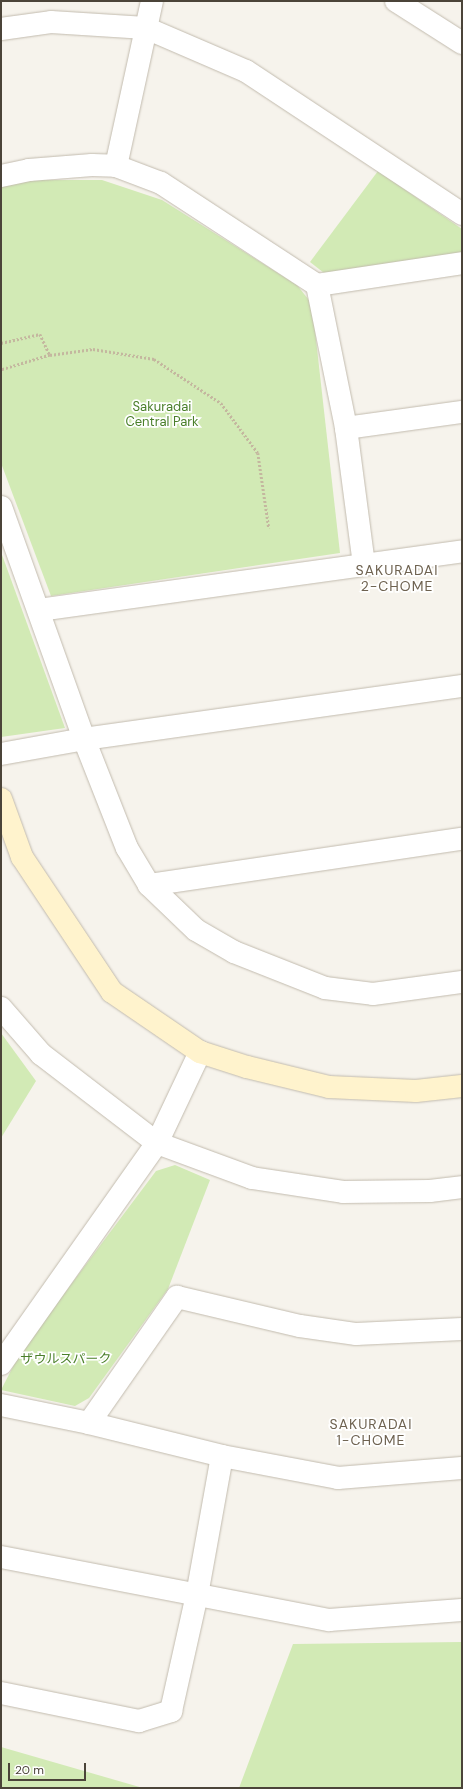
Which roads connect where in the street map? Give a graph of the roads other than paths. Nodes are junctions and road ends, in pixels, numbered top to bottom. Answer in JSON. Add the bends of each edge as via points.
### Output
{"nodes":[{"id":1,"x":152,"y":1,"type":"edge"},
{"id":2,"x":396,"y":1,"type":"edge"},
{"id":3,"x":146,"y":28,"type":"junction"},
{"id":4,"x":1,"y":29,"type":"edge"},
{"id":5,"x":462,"y":43,"type":"edge"},
{"id":6,"x":116,"y":166,"type":"junction"},
{"id":7,"x":1,"y":176,"type":"edge"},
{"id":8,"x":462,"y":214,"type":"edge"},
{"id":9,"x":462,"y":263,"type":"edge"},
{"id":10,"x":317,"y":285,"type":"junction"},
{"id":11,"x":462,"y":412,"type":"edge"},
{"id":12,"x":346,"y":428,"type":"junction"},
{"id":13,"x":1,"y":507,"type":"edge"},
{"id":14,"x":462,"y":551,"type":"edge"},
{"id":15,"x":364,"y":564,"type":"junction"},
{"id":16,"x":39,"y":610,"type":"junction"},
{"id":17,"x":462,"y":686,"type":"edge"},
{"id":18,"x":84,"y":739,"type":"junction"},
{"id":19,"x":1,"y":754,"type":"edge"},
{"id":20,"x":1,"y":798,"type":"edge"},
{"id":21,"x":462,"y":840,"type":"edge"},
{"id":22,"x":150,"y":884,"type":"junction"},
{"id":23,"x":462,"y":982,"type":"edge"},
{"id":24,"x":1,"y":1008,"type":"edge"},
{"id":25,"x":200,"y":1052,"type":"junction"},
{"id":26,"x":462,"y":1086,"type":"edge"},
{"id":27,"x":157,"y":1143,"type":"junction"},
{"id":28,"x":462,"y":1187,"type":"edge"},
{"id":29,"x":462,"y":1329,"type":"edge"},
{"id":30,"x":1,"y":1364,"type":"edge"},
{"id":31,"x":1,"y":1405,"type":"edge"},
{"id":32,"x":88,"y":1424,"type":"junction"},
{"id":33,"x":222,"y":1456,"type":"junction"},
{"id":34,"x":462,"y":1468,"type":"edge"},
{"id":35,"x":1,"y":1557,"type":"edge"},
{"id":36,"x":197,"y":1595,"type":"junction"},
{"id":37,"x":462,"y":1610,"type":"edge"},
{"id":38,"x":1,"y":1693,"type":"edge"}],
"edges":[{"from":1,"to":3,"type":"street"},
{"from":2,"to":5,"type":"street"},
{"from":3,"to":4,"type":"street","via":[[50,22]]},
{"from":3,"to":6,"type":"street"},
{"from":3,"to":8,"type":"street","via":[[246,71]]},
{"from":6,"to":7,"type":"street","via":[[92,165],[29,170]]},
{"from":6,"to":10,"type":"street","via":[[161,183]]},
{"from":9,"to":10,"type":"street"},
{"from":10,"to":12,"type":"street"},
{"from":11,"to":12,"type":"street"},
{"from":12,"to":15,"type":"street"},
{"from":13,"to":16,"type":"street"},
{"from":14,"to":15,"type":"street"},
{"from":15,"to":16,"type":"street"},
{"from":16,"to":18,"type":"street"},
{"from":17,"to":18,"type":"street"},
{"from":18,"to":19,"type":"street"},
{"from":18,"to":22,"type":"street","via":[[127,848]]},
{"from":20,"to":25,"type":"street","via":[[22,857],[112,992]]},
{"from":21,"to":22,"type":"street"},
{"from":22,"to":23,"type":"street","via":[[196,930],[234,952],[325,988],[373,994]]},
{"from":24,"to":27,"type":"street","via":[[41,1054]]},
{"from":25,"to":26,"type":"street","via":[[247,1067],[329,1087],[416,1092]]},
{"from":25,"to":27,"type":"street"},
{"from":27,"to":28,"type":"street","via":[[252,1178],[343,1192],[430,1191]]},
{"from":27,"to":30,"type":"street"},
{"from":29,"to":32,"type":"street","via":[[356,1334],[300,1326],[177,1297]]},
{"from":31,"to":32,"type":"street"},
{"from":32,"to":33,"type":"street"},
{"from":33,"to":34,"type":"street","via":[[338,1478]]},
{"from":33,"to":36,"type":"street"},
{"from":35,"to":36,"type":"street"},
{"from":36,"to":37,"type":"street","via":[[329,1620]]},
{"from":36,"to":38,"type":"street","via":[[171,1712],[139,1720]]}]}
